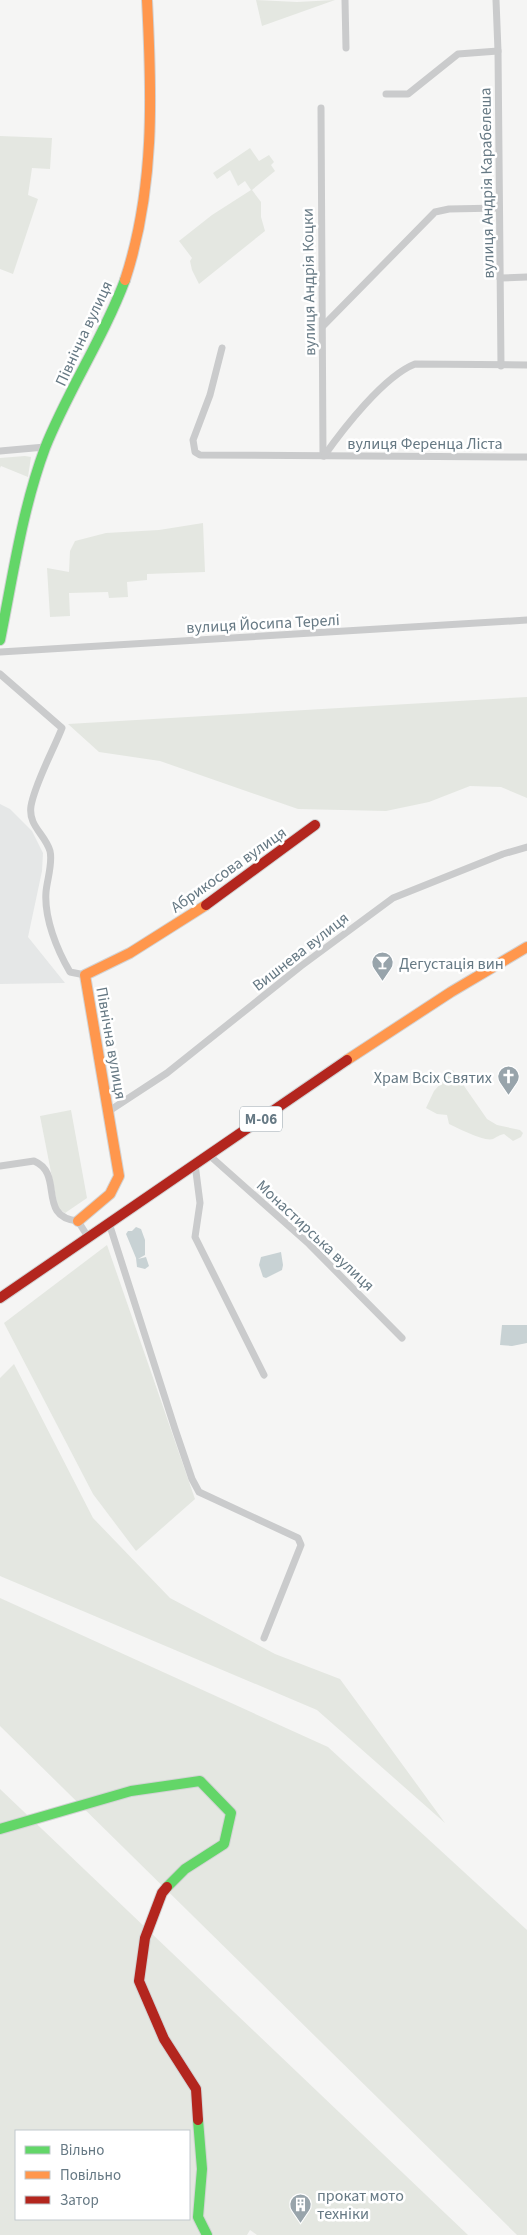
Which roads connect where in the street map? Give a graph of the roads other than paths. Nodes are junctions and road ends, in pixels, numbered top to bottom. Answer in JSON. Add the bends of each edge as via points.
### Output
{"nodes":[{"id":1,"x":147,"y":0,"type":"edge"},
{"id":2,"x":345,"y":0,"type":"edge"},
{"id":3,"x":496,"y":0,"type":"edge"},
{"id":4,"x":346,"y":48,"type":"dead end"},
{"id":5,"x":498,"y":51,"type":"junction"},
{"id":6,"x":386,"y":94,"type":"dead end"},
{"id":7,"x":321,"y":108,"type":"dead end"},
{"id":8,"x":499,"y":208,"type":"junction"},
{"id":9,"x":527,"y":277,"type":"edge"},
{"id":10,"x":500,"y":278,"type":"junction"},
{"id":11,"x":323,"y":326,"type":"junction"},
{"id":12,"x":222,"y":348,"type":"dead end"},
{"id":13,"x":527,"y":365,"type":"edge"},
{"id":14,"x":501,"y":366,"type":"junction"},
{"id":15,"x":45,"y":447,"type":"junction"},
{"id":16,"x":0,"y":451,"type":"edge"},
{"id":17,"x":323,"y":456,"type":"junction"},
{"id":18,"x":527,"y":457,"type":"edge"},
{"id":19,"x":527,"y":620,"type":"edge"},
{"id":20,"x":0,"y":640,"type":"edge"},
{"id":21,"x":0,"y":652,"type":"edge"},
{"id":22,"x":0,"y":674,"type":"edge"},
{"id":23,"x":315,"y":825,"type":"dead end"},
{"id":24,"x":527,"y":847,"type":"edge"},
{"id":25,"x":158,"y":937,"type":"joint"},
{"id":26,"x":527,"y":948,"type":"edge"},
{"id":27,"x":85,"y":975,"type":"junction"},
{"id":28,"x":110,"y":1111,"type":"junction"},
{"id":29,"x":209,"y":1155,"type":"junction"},
{"id":30,"x":195,"y":1164,"type":"junction"},
{"id":31,"x":0,"y":1166,"type":"edge"},
{"id":32,"x":78,"y":1221,"type":"junction"},
{"id":33,"x":109,"y":1223,"type":"junction"},
{"id":34,"x":88,"y":1237,"type":"junction"},
{"id":35,"x":0,"y":1298,"type":"edge"},
{"id":36,"x":402,"y":1338,"type":"dead end"},
{"id":37,"x":264,"y":1375,"type":"dead end"},
{"id":38,"x":264,"y":1638,"type":"dead end"},
{"id":39,"x":0,"y":1829,"type":"edge"},
{"id":40,"x":207,"y":2235,"type":"edge"}],
"edges":[{"from":1,"to":15,"type":"main road","name":"Північна вулиця","via":[[151,124],[142,215],[111,315]]},
{"from":2,"to":4,"type":"street"},
{"from":3,"to":5,"type":"street","name":"вулиця Андрія Карабелеша"},
{"from":5,"to":6,"type":"street","via":[[458,54],[408,94]]},
{"from":5,"to":8,"type":"street","name":"вулиця Андрія Карабелеша"},
{"from":7,"to":11,"type":"street","name":"вулиця Андрія Коцки"},
{"from":8,"to":10,"type":"street","name":"вулиця Андрія Карабелеша"},
{"from":8,"to":11,"type":"street","via":[[436,212]]},
{"from":9,"to":10,"type":"street"},
{"from":10,"to":14,"type":"street","name":"вулиця Андрія Карабелеша"},
{"from":11,"to":17,"type":"street","name":"вулиця Андрія Коцки"},
{"from":12,"to":17,"type":"street","name":"вулиця Ференца Ліста","via":[[210,395],[193,440],[195,452],[206,456]]},
{"from":13,"to":14,"type":"street"},
{"from":14,"to":17,"type":"street","via":[[415,364],[405,368],[393,376]]},
{"from":15,"to":16,"type":"street"},
{"from":15,"to":20,"type":"main road","name":"Північна вулиця","via":[[25,516]]},
{"from":17,"to":18,"type":"street","name":"вулиця Ференца Ліста"},
{"from":19,"to":21,"type":"street","name":"вулиця Йосипа Терелі"},
{"from":22,"to":27,"type":"street","via":[[62,728],[34,797],[31,815],[33,825],[50,850],[46,895],[50,924],[70,972]]},
{"from":23,"to":25,"type":"main road","name":"Абрикосова вулиця"},
{"from":24,"to":28,"type":"street","name":"Вишнева вулиця","via":[[393,898],[301,966],[167,1073]]},
{"from":25,"to":27,"type":"main road","name":"Північна вулиця","via":[[125,958]]},
{"from":26,"to":29,"type":"main road","number":"М-06","via":[[443,997]]},
{"from":27,"to":28,"type":"main road","name":"Північна вулиця"},
{"from":28,"to":32,"type":"main road","name":"Північна вулиця","via":[[119,1169],[117,1182],[102,1202]]},
{"from":29,"to":30,"type":"main road","number":"М-06"},
{"from":29,"to":36,"type":"street","name":"Монастирська вулиця","via":[[309,1244]]},
{"from":30,"to":33,"type":"main road","number":"М-06"},
{"from":30,"to":37,"type":"street","via":[[200,1203],[195,1237]]},
{"from":31,"to":32,"type":"street","via":[[39,1163],[50,1183],[59,1214],[68,1220]]},
{"from":32,"to":34,"type":"street"},
{"from":33,"to":34,"type":"main road","number":"М-06"},
{"from":33,"to":38,"type":"street","via":[[175,1429],[199,1492],[298,1538],[301,1545]]},
{"from":34,"to":35,"type":"main road","number":"М-06"},
{"from":39,"to":40,"type":"main road","via":[[131,1791],[200,1781],[231,1813],[224,1844],[185,1869],[162,1893],[145,1938],[139,1981],[164,2039],[196,2089],[202,2170],[198,2217]]}]}
